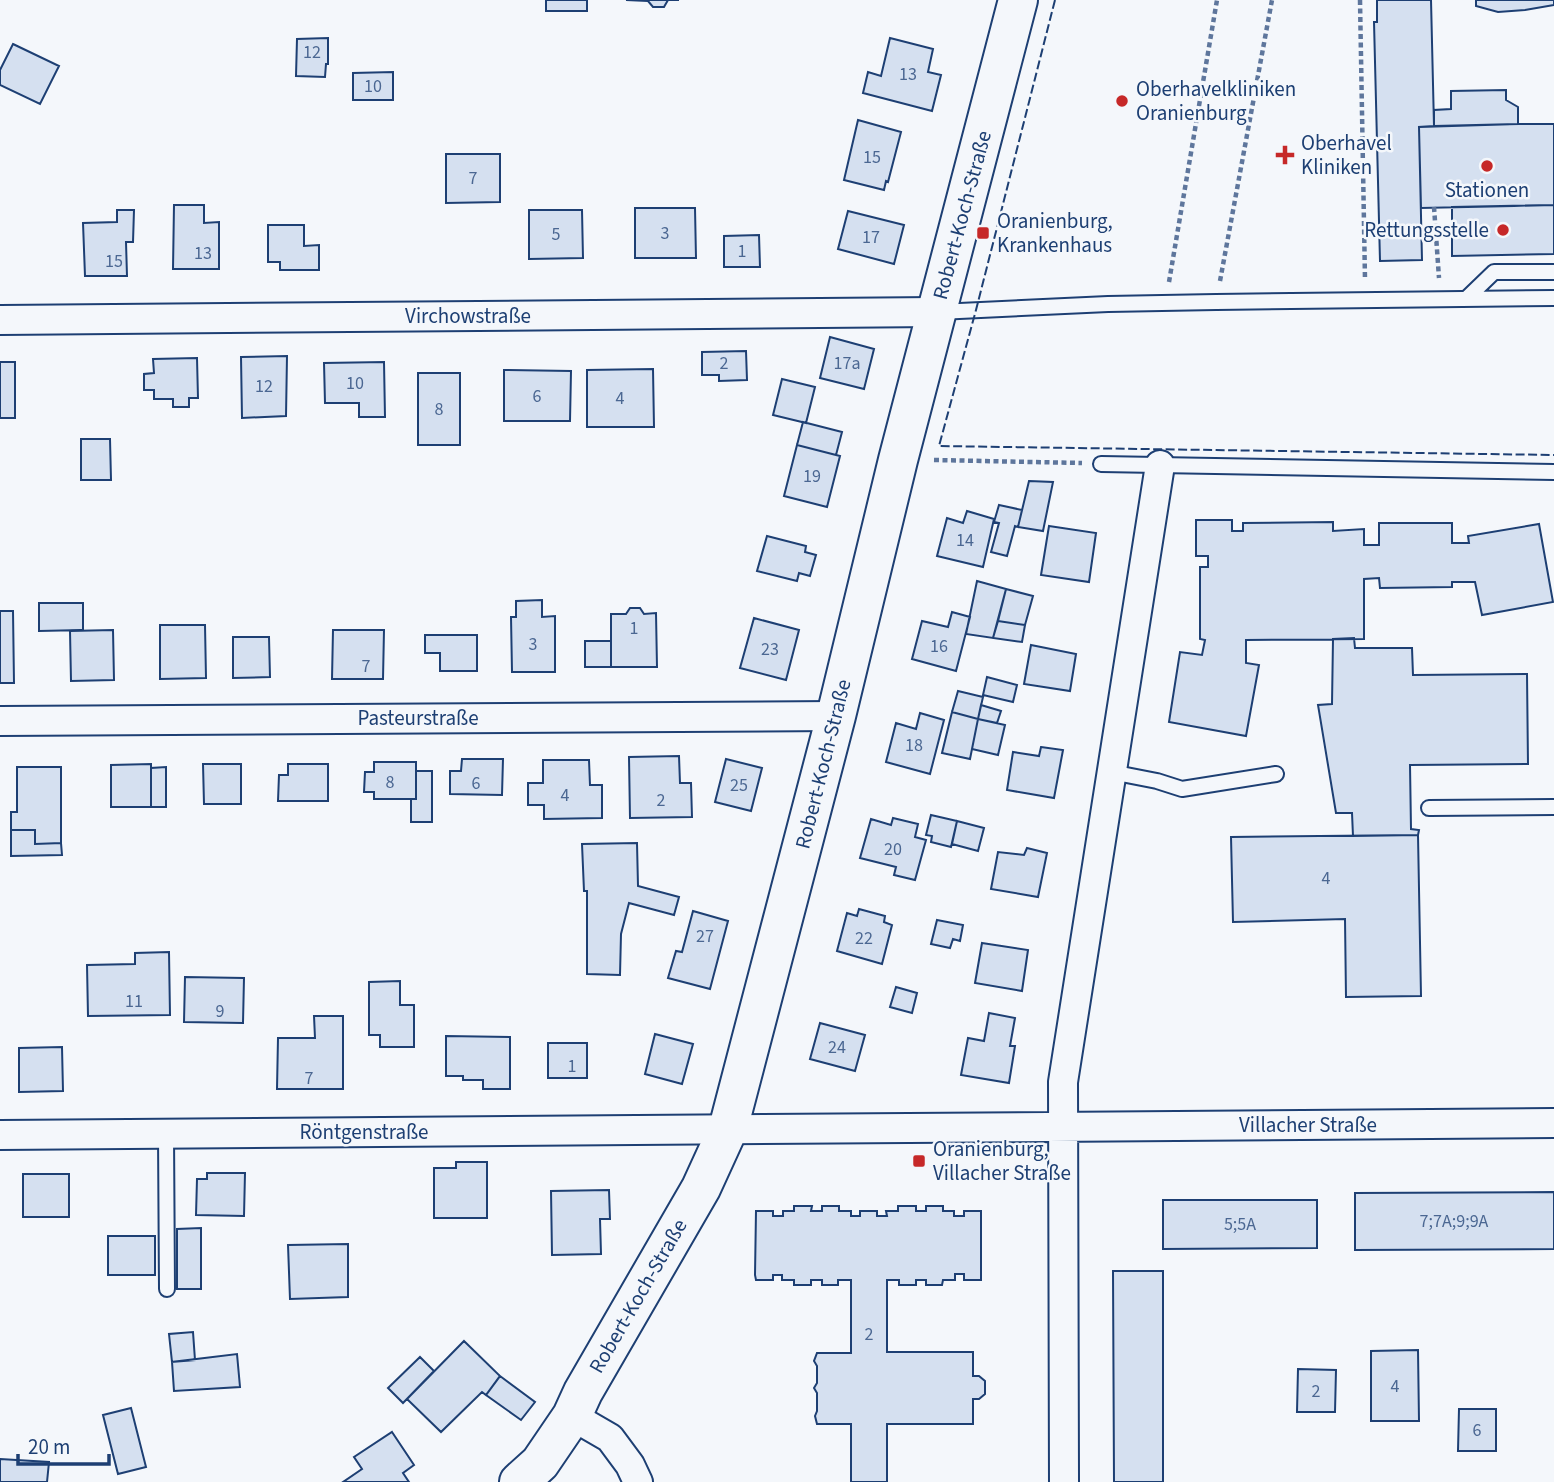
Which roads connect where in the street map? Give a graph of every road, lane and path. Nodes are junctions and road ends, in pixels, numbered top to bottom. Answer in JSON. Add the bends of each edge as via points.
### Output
{"nodes":[{"id":1,"x":1018,"y":0,"type":"edge"},
{"id":2,"x":1217,"y":0,"type":"edge"},
{"id":3,"x":1272,"y":0,"type":"edge"},
{"id":4,"x":1360,"y":0,"type":"edge"},
{"id":5,"x":1434,"y":207,"type":"dead end"},
{"id":6,"x":1554,"y":272,"type":"edge"},
{"id":7,"x":1554,"y":298,"type":"edge"},
{"id":8,"x":1466,"y":299,"type":"junction"},
{"id":9,"x":1441,"y":300,"type":"junction"},
{"id":10,"x":1365,"y":301,"type":"junction"},
{"id":11,"x":1216,"y":302,"type":"junction"},
{"id":12,"x":1165,"y":304,"type":"junction"},
{"id":13,"x":936,"y":312,"type":"junction"},
{"id":14,"x":0,"y":320,"type":"edge"},
{"id":15,"x":898,"y":460,"type":"junction"},
{"id":16,"x":1101,"y":464,"type":"joint"},
{"id":17,"x":1160,"y":465,"type":"junction"},
{"id":18,"x":1554,"y":472,"type":"edge"},
{"id":19,"x":836,"y":716,"type":"junction"},
{"id":20,"x":0,"y":720,"type":"edge"},
{"id":21,"x":1111,"y":772,"type":"junction"},
{"id":22,"x":1276,"y":774,"type":"dead end"},
{"id":23,"x":1554,"y":807,"type":"edge"},
{"id":24,"x":1429,"y":808,"type":"dead end"},
{"id":25,"x":1554,"y":1123,"type":"edge"},
{"id":26,"x":1062,"y":1126,"type":"junction"},
{"id":27,"x":728,"y":1129,"type":"junction"},
{"id":28,"x":166,"y":1134,"type":"junction"},
{"id":29,"x":0,"y":1135,"type":"edge"},
{"id":30,"x":167,"y":1289,"type":"dead end"},
{"id":31,"x":572,"y":1416,"type":"junction"},
{"id":32,"x":519,"y":1482,"type":"edge"},
{"id":33,"x":638,"y":1482,"type":"edge"},
{"id":34,"x":1064,"y":1482,"type":"edge"}],
"edges":[{"from":1,"to":13,"type":"street","name":"Robert-Koch-Straße"},
{"from":2,"to":12,"type":"path"},
{"from":3,"to":11,"type":"path"},
{"from":4,"to":10,"type":"path"},
{"from":5,"to":9,"type":"path"},
{"from":6,"to":8,"type":"lane","via":[[1494,272]]},
{"from":7,"to":8,"type":"lane"},
{"from":8,"to":9,"type":"lane"},
{"from":9,"to":10,"type":"lane"},
{"from":10,"to":11,"type":"lane"},
{"from":11,"to":12,"type":"lane"},
{"from":12,"to":13,"type":"lane"},
{"from":13,"to":14,"type":"street","name":"Virchowstraße"},
{"from":13,"to":15,"type":"street","name":"Robert-Koch-Straße"},
{"from":15,"to":16,"type":"path"},
{"from":15,"to":19,"type":"street","name":"Robert-Koch-Straße"},
{"from":16,"to":17,"type":"lane"},
{"from":17,"to":18,"type":"lane"},
{"from":17,"to":21,"type":"street"},
{"from":19,"to":20,"type":"street","name":"Pasteurstraße"},
{"from":19,"to":27,"type":"street","name":"Robert-Koch-Straße"},
{"from":21,"to":22,"type":"lane","via":[[1182,789]]},
{"from":21,"to":26,"type":"street","via":[[1063,1082]]},
{"from":23,"to":24,"type":"lane"},
{"from":25,"to":26,"type":"street","name":"Villacher Straße"},
{"from":26,"to":27,"type":"street","name":"Villacher Straße"},
{"from":26,"to":34,"type":"street"},
{"from":27,"to":28,"type":"street","name":"Röntgenstraße"},
{"from":27,"to":31,"type":"street","name":"Robert-Koch-Straße","via":[[701,1188]]},
{"from":28,"to":29,"type":"street","name":"Röntgenstraße"},
{"from":28,"to":30,"type":"lane"},
{"from":31,"to":32,"type":"street","name":"Robert-Koch-Straße","via":[[540,1463]]},
{"from":31,"to":33,"type":"street","via":[[610,1438]]}]}
